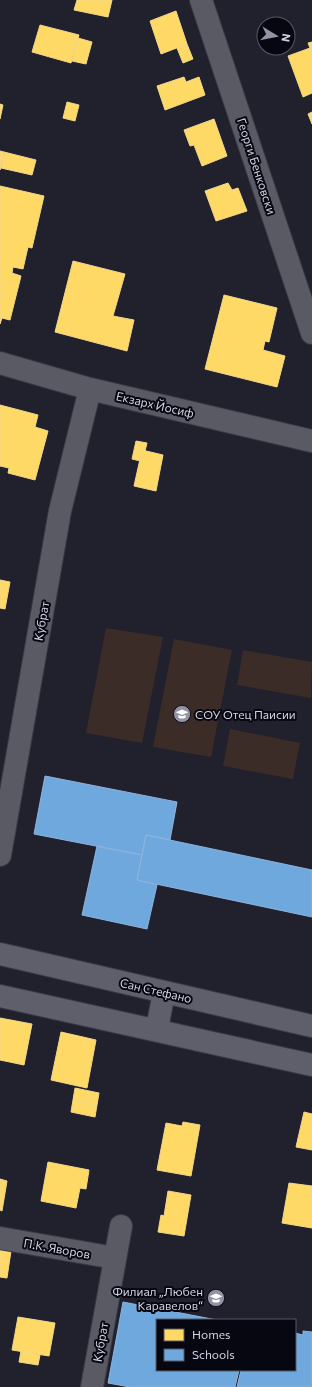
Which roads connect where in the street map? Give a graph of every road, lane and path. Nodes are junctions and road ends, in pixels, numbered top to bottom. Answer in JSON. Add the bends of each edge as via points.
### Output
{"nodes":[{"id":1,"x":201,"y":0,"type":"edge"},
{"id":2,"x":312,"y":333,"type":"edge"},
{"id":3,"x":0,"y":363,"type":"edge"},
{"id":4,"x":90,"y":389,"type":"junction"},
{"id":5,"x":312,"y":441,"type":"edge"},
{"id":6,"x":0,"y":855,"type":"edge"},
{"id":7,"x":0,"y":954,"type":"edge"},
{"id":8,"x":164,"y":992,"type":"junction"},
{"id":9,"x":0,"y":996,"type":"edge"},
{"id":10,"x":312,"y":1026,"type":"edge"},
{"id":11,"x":157,"y":1030,"type":"junction"},
{"id":12,"x":312,"y":1065,"type":"edge"},
{"id":13,"x":121,"y":1226,"type":"dead end"},
{"id":14,"x":0,"y":1238,"type":"edge"},
{"id":15,"x":115,"y":1258,"type":"junction"},
{"id":16,"x":92,"y":1387,"type":"edge"}],
"edges":[{"from":1,"to":2,"type":"street","name":"Георги Бенковски"},
{"from":3,"to":4,"type":"street","name":"Екзарх Йосиф"},
{"from":4,"to":5,"type":"street","name":"Екзарх Йосиф"},
{"from":4,"to":6,"type":"street","name":"Кубрат","via":[[60,511]]},
{"from":7,"to":8,"type":"main road","name":"Сан Стефано"},
{"from":8,"to":10,"type":"main road","name":"Сан Стефано"},
{"from":8,"to":11,"type":"main road"},
{"from":9,"to":11,"type":"main road"},
{"from":11,"to":12,"type":"main road"},
{"from":13,"to":15,"type":"street","name":"Кубрат"},
{"from":14,"to":15,"type":"street","name":"П.К. Яворов"},
{"from":15,"to":16,"type":"street","name":"Кубрат"}]}
